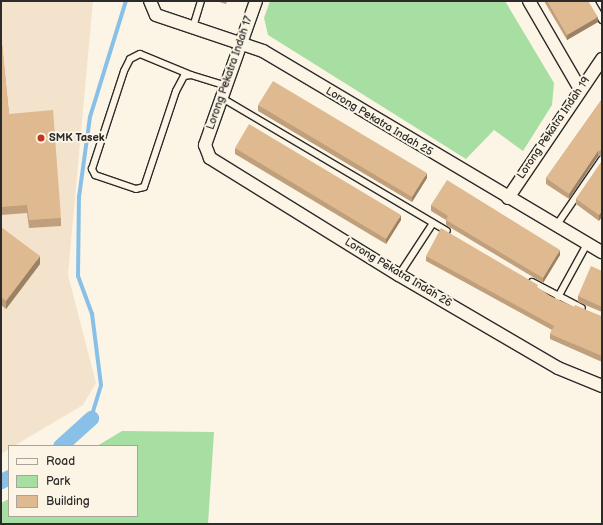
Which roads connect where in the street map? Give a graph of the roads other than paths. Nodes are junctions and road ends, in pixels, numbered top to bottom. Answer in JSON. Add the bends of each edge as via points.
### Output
{"nodes":[{"id":1,"x":201,"y":1,"type":"edge"},
{"id":2,"x":256,"y":1,"type":"edge"},
{"id":3,"x":529,"y":1,"type":"edge"},
{"id":4,"x":591,"y":1,"type":"edge"},
{"id":5,"x":150,"y":4,"type":"edge"},
{"id":6,"x":602,"y":20,"type":"edge"},
{"id":7,"x":193,"y":27,"type":"junction"},
{"id":8,"x":242,"y":43,"type":"junction"},
{"id":9,"x":602,"y":59,"type":"edge"},
{"id":10,"x":191,"y":74,"type":"junction"},
{"id":11,"x":226,"y":86,"type":"junction"},
{"id":12,"x":580,"y":89,"type":"junction"},
{"id":13,"x":222,"y":98,"type":"junction"},
{"id":14,"x":205,"y":145,"type":"joint"},
{"id":15,"x":602,"y":159,"type":"edge"},
{"id":16,"x":508,"y":198,"type":"junction"},
{"id":17,"x":432,"y":223,"type":"junction"},
{"id":18,"x":556,"y":226,"type":"junction"},
{"id":19,"x":452,"y":234,"type":"edge"},
{"id":20,"x":587,"y":244,"type":"junction"},
{"id":21,"x":602,"y":252,"type":"edge"},
{"id":22,"x":399,"y":275,"type":"junction"},
{"id":23,"x":525,"y":277,"type":"edge"},
{"id":24,"x":558,"y":297,"type":"junction"},
{"id":25,"x":588,"y":311,"type":"edge"},
{"id":26,"x":602,"y":386,"type":"edge"}],
"edges":[{"from":1,"to":7,"type":"lane"},
{"from":2,"to":8,"type":"street","name":"Lorong Pekatra Indah 17"},
{"from":3,"to":12,"type":"street"},
{"from":4,"to":6,"type":"lane"},
{"from":5,"to":7,"type":"street","name":"Lorong Pekatra Indah 25","via":[[156,15]]},
{"from":7,"to":8,"type":"street","name":"Lorong Pekatra Indah 25"},
{"from":8,"to":11,"type":"street","name":"Lorong Pekatra Indah 17"},
{"from":8,"to":16,"type":"street","name":"Lorong Pekatra Indah 25","via":[[263,51]]},
{"from":9,"to":12,"type":"street","name":"Lorong Pekatra Indah 19"},
{"from":10,"to":10,"type":"lane","via":[[184,76],[176,91],[144,187],[136,189],[94,175],[94,159],[130,59],[140,54]]},
{"from":10,"to":11,"type":"lane"},
{"from":11,"to":13,"type":"street","name":"Lorong Pekatra Indah 17"},
{"from":12,"to":16,"type":"street","name":"Lorong Pekatra Indah 19"},
{"from":13,"to":14,"type":"street","name":"Lorong Pekatra Indah 17"},
{"from":13,"to":17,"type":"lane"},
{"from":14,"to":22,"type":"street","name":"Lorong Pekatra Indah 26","via":[[210,158]]},
{"from":15,"to":18,"type":"lane"},
{"from":16,"to":18,"type":"street","name":"Lorong Pekatra Indah 25"},
{"from":17,"to":19,"type":"lane"},
{"from":17,"to":22,"type":"lane"},
{"from":18,"to":20,"type":"street","name":"Lorong Pekatra Indah 25"},
{"from":20,"to":21,"type":"street","name":"Lorong Pekatra Indah 25"},
{"from":20,"to":24,"type":"lane"},
{"from":22,"to":26,"type":"street","name":"Lorong Pekatra Indah 26","via":[[558,368]]},
{"from":23,"to":24,"type":"lane"},
{"from":24,"to":25,"type":"lane"}]}
